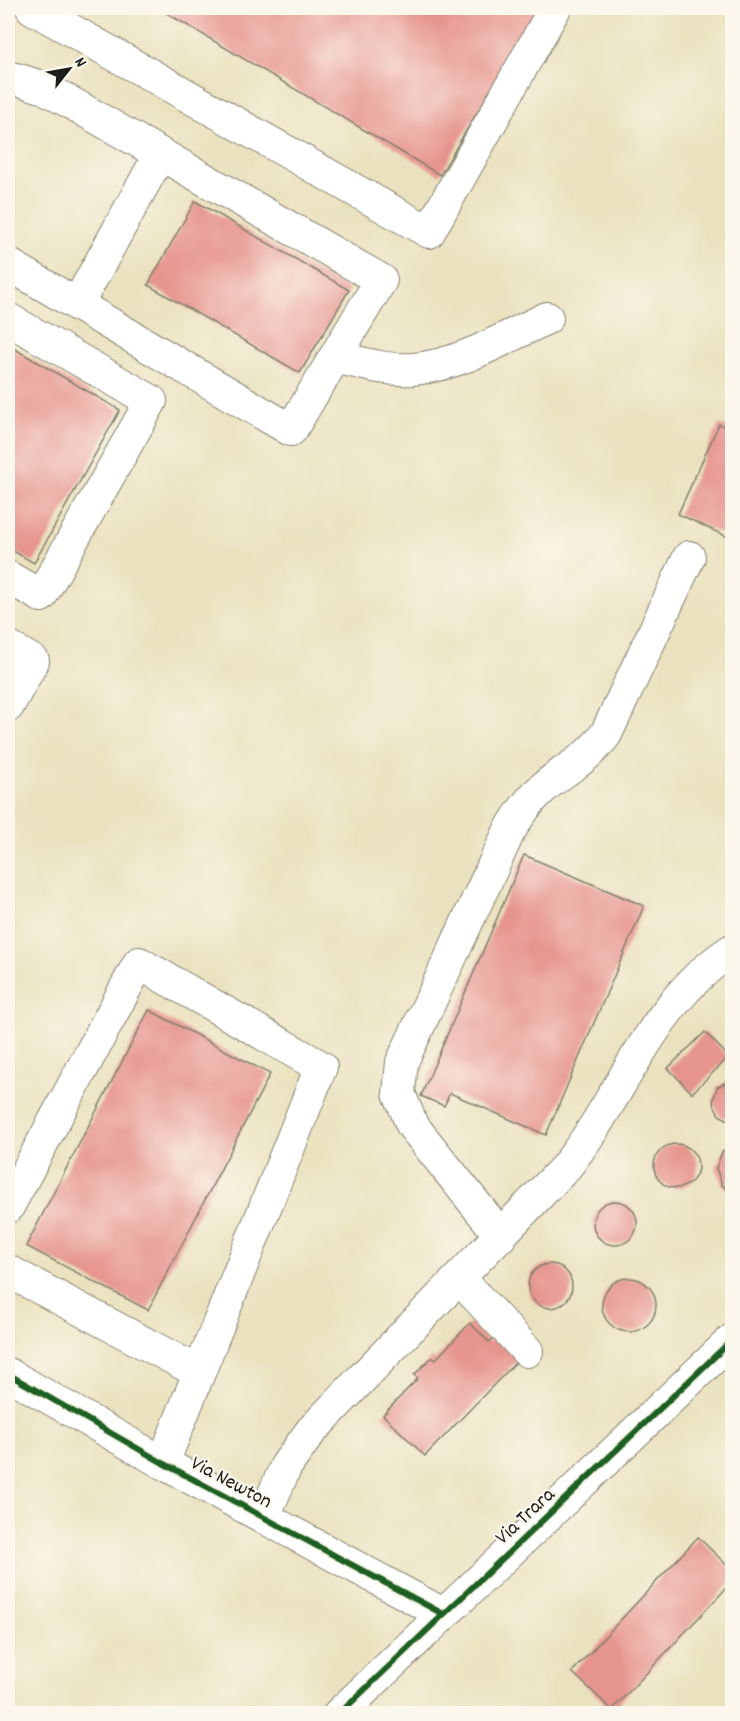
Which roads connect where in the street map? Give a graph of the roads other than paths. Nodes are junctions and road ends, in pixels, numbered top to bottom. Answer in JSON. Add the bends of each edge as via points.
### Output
{"nodes":[{"id":1,"x":32,"y":8,"type":"edge"},
{"id":2,"x":555,"y":8,"type":"edge"},
{"id":3,"x":8,"y":80,"type":"edge"},
{"id":4,"x":160,"y":154,"type":"junction"},
{"id":5,"x":8,"y":264,"type":"edge"},
{"id":6,"x":77,"y":305,"type":"junction"},
{"id":7,"x":547,"y":318,"type":"dead end"},
{"id":8,"x":8,"y":319,"type":"edge"},
{"id":9,"x":335,"y":357,"type":"junction"},
{"id":10,"x":689,"y":557,"type":"dead end"},
{"id":11,"x":8,"y":577,"type":"edge"},
{"id":12,"x":8,"y":647,"type":"edge"},
{"id":13,"x":8,"y":706,"type":"edge"},
{"id":14,"x":732,"y":950,"type":"edge"},
{"id":15,"x":8,"y":1207,"type":"edge"},
{"id":16,"x":501,"y":1236,"type":"junction"},
{"id":17,"x":8,"y":1271,"type":"edge"},
{"id":18,"x":459,"y":1278,"type":"junction"},
{"id":19,"x":732,"y":1340,"type":"edge"},
{"id":20,"x":527,"y":1352,"type":"dead end"},
{"id":21,"x":199,"y":1372,"type":"junction"},
{"id":22,"x":8,"y":1374,"type":"edge"},
{"id":23,"x":163,"y":1462,"type":"junction"},
{"id":24,"x":264,"y":1516,"type":"junction"},
{"id":25,"x":443,"y":1614,"type":"junction"},
{"id":26,"x":339,"y":1713,"type":"edge"}],
"edges":[{"from":1,"to":2,"type":"street","via":[[429,232]]},
{"from":3,"to":4,"type":"street","via":[[45,88]]},
{"from":4,"to":6,"type":"street"},
{"from":4,"to":9,"type":"street","via":[[381,280]]},
{"from":5,"to":6,"type":"street"},
{"from":6,"to":9,"type":"street","via":[[291,430]]},
{"from":7,"to":9,"type":"street","via":[[463,356],[428,367],[392,369]]},
{"from":8,"to":11,"type":"street","via":[[151,401],[41,596]]},
{"from":10,"to":16,"type":"street","via":[[606,734],[592,753],[541,789],[509,832],[402,1062],[399,1093],[411,1125]]},
{"from":12,"to":13,"type":"street","via":[[33,661]]},
{"from":14,"to":16,"type":"street","via":[[674,1001],[641,1047],[585,1144]]},
{"from":15,"to":21,"type":"street","via":[[139,963],[321,1067]]},
{"from":16,"to":18,"type":"street"},
{"from":17,"to":21,"type":"street"},
{"from":18,"to":20,"type":"street"},
{"from":18,"to":24,"type":"street","via":[[311,1431],[286,1466]]},
{"from":19,"to":25,"type":"street","name":"Via Trara"},
{"from":21,"to":23,"type":"street"},
{"from":22,"to":23,"type":"street","name":"Via Newton"},
{"from":23,"to":24,"type":"street","name":"Via Newton"},
{"from":24,"to":25,"type":"street","name":"Via Newton"},
{"from":25,"to":26,"type":"street","name":"Via Trara"}]}
